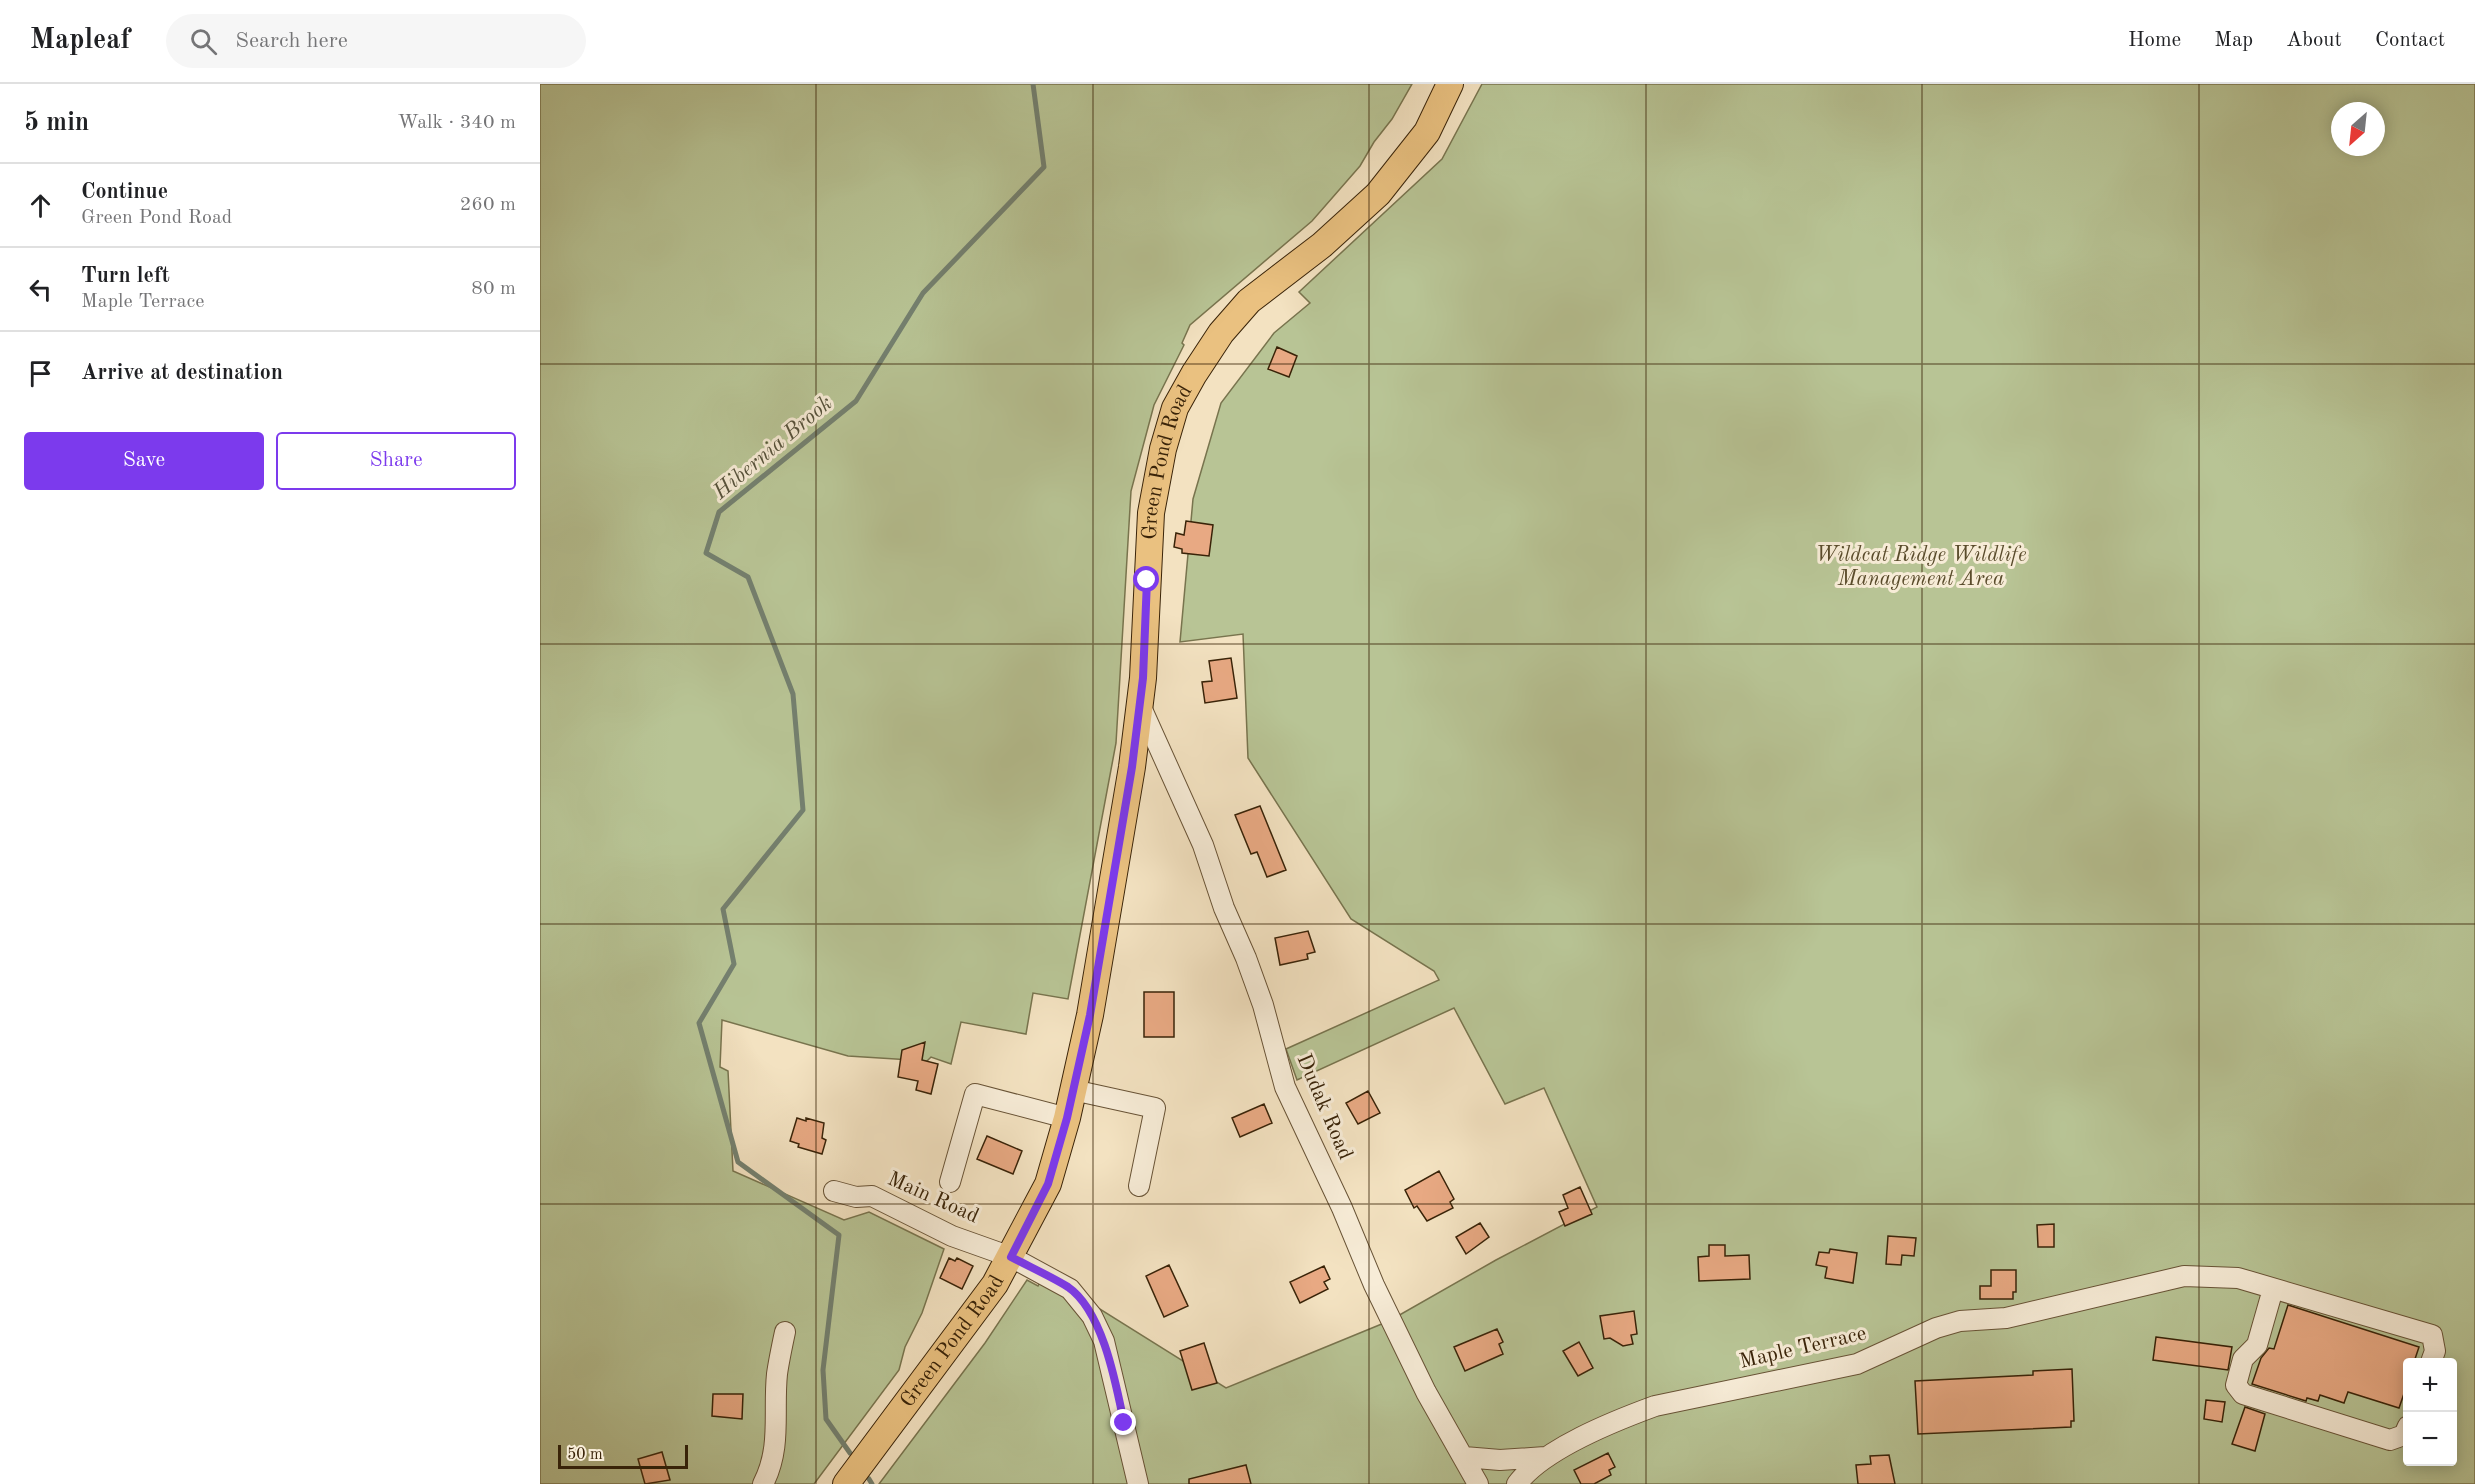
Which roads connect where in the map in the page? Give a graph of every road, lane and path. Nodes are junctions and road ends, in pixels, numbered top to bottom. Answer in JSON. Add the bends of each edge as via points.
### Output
{"nodes":[{"id":1,"x":1450,"y":84,"type":"edge"},
{"id":2,"x":1140,"y":705,"type":"junction"},
{"id":3,"x":1073,"y":1090,"type":"junction"},
{"id":4,"x":1067,"y":1118,"type":"junction"},
{"id":5,"x":951,"y":1182,"type":"dead end"},
{"id":6,"x":1139,"y":1186,"type":"dead end"},
{"id":7,"x":834,"y":1191,"type":"dead end"},
{"id":8,"x":1011,"y":1257,"type":"junction"},
{"id":9,"x":2273,"y":1289,"type":"junction"},
{"id":10,"x":785,"y":1332,"type":"dead end"},
{"id":11,"x":2432,"y":1358,"type":"edge"},
{"id":12,"x":2403,"y":1435,"type":"edge"},
{"id":13,"x":1464,"y":1457,"type":"junction"},
{"id":14,"x":1545,"y":1457,"type":"junction"},
{"id":15,"x":763,"y":1484,"type":"edge"},
{"id":16,"x":846,"y":1484,"type":"edge"},
{"id":17,"x":1138,"y":1484,"type":"edge"},
{"id":18,"x":1478,"y":1484,"type":"edge"},
{"id":19,"x":1517,"y":1484,"type":"edge"}],
"edges":[{"from":1,"to":2,"type":"main road","name":"Green Pond Road","via":[[1427,132],[1378,194],[1322,245],[1249,301],[1221,333],[1175,408],[1151,513]]},
{"from":2,"to":3,"type":"main road","name":"Green Pond Road","via":[[1090,1015]]},
{"from":2,"to":13,"type":"street","name":"Dudak Road","via":[[1203,845],[1246,958],[1285,1087],[1374,1285],[1426,1392]]},
{"from":3,"to":4,"type":"main road","name":"Green Pond Road"},
{"from":3,"to":6,"type":"street","via":[[1155,1108]]},
{"from":4,"to":5,"type":"street","via":[[975,1094]]},
{"from":4,"to":8,"type":"main road","name":"Green Pond Road","via":[[1048,1184]]},
{"from":7,"to":8,"type":"street","name":"Main Road","via":[[856,1197],[872,1196],[952,1236]]},
{"from":8,"to":16,"type":"main road","name":"Green Pond Road","via":[[958,1336]]},
{"from":8,"to":17,"type":"street","via":[[1070,1289],[1092,1316],[1112,1368]]},
{"from":9,"to":11,"type":"street","name":"Maple Terrace","via":[[2432,1335]]},
{"from":9,"to":12,"type":"street","via":[[2257,1345],[2243,1359],[2236,1385],[2242,1394],[2390,1440]]},
{"from":9,"to":14,"type":"street","name":"Maple Terrace","via":[[2238,1278],[2184,1276],[2006,1318],[1960,1322],[1936,1328],[1857,1364],[1654,1406]]},
{"from":10,"to":15,"type":"street","via":[[777,1375],[778,1422],[771,1469]]},
{"from":13,"to":14,"type":"street"},
{"from":13,"to":18,"type":"street","name":"Dudak Road"},
{"from":14,"to":19,"type":"street","name":"Maple Terrace"}]}
